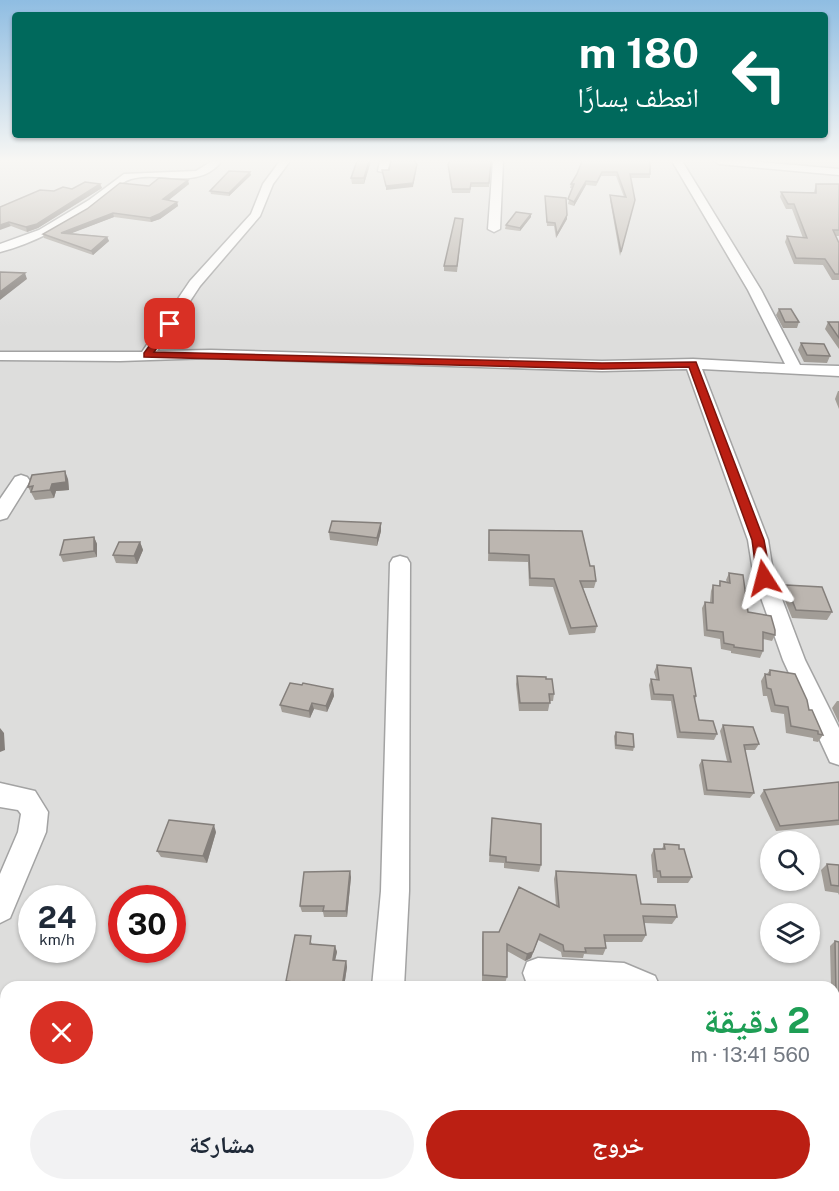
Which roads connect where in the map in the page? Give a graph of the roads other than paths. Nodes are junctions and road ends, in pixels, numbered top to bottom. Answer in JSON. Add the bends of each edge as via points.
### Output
{"nodes":[{"id":1,"x":69,"y":217,"type":"edge"},
{"id":2,"x":253,"y":217,"type":"edge"},
{"id":3,"x":495,"y":217,"type":"edge"},
{"id":4,"x":710,"y":217,"type":"edge"},
{"id":5,"x":494,"y":229,"type":"dead end"},
{"id":6,"x":0,"y":248,"type":"edge"},
{"id":7,"x":147,"y":355,"type":"junction"},
{"id":8,"x":0,"y":356,"type":"edge"},
{"id":9,"x":693,"y":364,"type":"junction"},
{"id":10,"x":795,"y":370,"type":"junction"},
{"id":11,"x":839,"y":371,"type":"edge"},
{"id":12,"x":21,"y":481,"type":"dead end"},
{"id":13,"x":0,"y":514,"type":"edge"},
{"id":14,"x":400,"y":563,"type":"dead end"},
{"id":15,"x":839,"y":754,"type":"edge"},
{"id":16,"x":0,"y":795,"type":"edge"},
{"id":17,"x":0,"y":908,"type":"edge"},
{"id":18,"x":538,"y":973,"type":"dead end"},
{"id":19,"x":388,"y":981,"type":"edge"},
{"id":20,"x":631,"y":981,"type":"edge"}],
"edges":[{"from":1,"to":6,"type":"street","via":[[43,232]]},
{"from":2,"to":7,"type":"street","via":[[195,284]]},
{"from":3,"to":5,"type":"street"},
{"from":4,"to":10,"type":"street"},
{"from":7,"to":8,"type":"street"},
{"from":7,"to":9,"type":"street","via":[[590,366]]},
{"from":9,"to":10,"type":"street"},
{"from":9,"to":15,"type":"street","via":[[758,540],[764,578],[794,660]]},
{"from":10,"to":11,"type":"street"},
{"from":12,"to":13,"type":"street"},
{"from":14,"to":19,"type":"street","via":[[395,891]]},
{"from":16,"to":17,"type":"street","via":[[26,799],[35,812],[32,832]]},
{"from":18,"to":20,"type":"street"}]}
